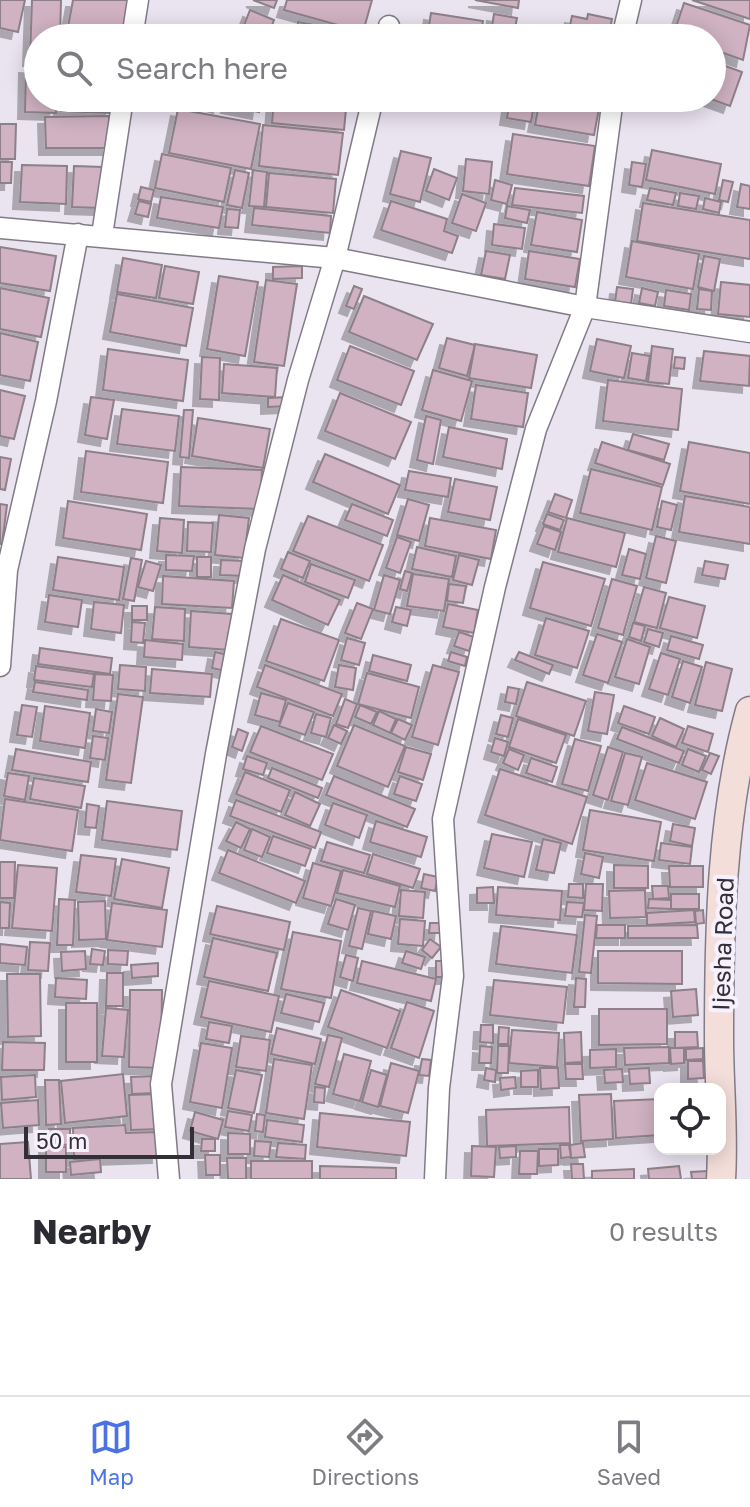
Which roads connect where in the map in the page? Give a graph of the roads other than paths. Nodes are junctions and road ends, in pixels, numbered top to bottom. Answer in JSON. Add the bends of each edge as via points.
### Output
{"nodes":[{"id":1,"x":138,"y":0,"type":"edge"},
{"id":2,"x":631,"y":0,"type":"edge"},
{"id":3,"x":134,"y":24,"type":"edge"},
{"id":4,"x":625,"y":24,"type":"edge"},
{"id":5,"x":121,"y":112,"type":"edge"},
{"id":6,"x":370,"y":112,"type":"edge"},
{"id":7,"x":611,"y":112,"type":"edge"},
{"id":8,"x":0,"y":228,"type":"edge"},
{"id":9,"x":78,"y":234,"type":"junction"},
{"id":10,"x":102,"y":235,"type":"junction"},
{"id":11,"x":335,"y":258,"type":"junction"},
{"id":12,"x":585,"y":307,"type":"junction"},
{"id":13,"x":750,"y":332,"type":"edge"},
{"id":14,"x":0,"y":666,"type":"edge"},
{"id":15,"x":750,"y":711,"type":"edge"},
{"id":16,"x":169,"y":1179,"type":"edge"},
{"id":17,"x":435,"y":1179,"type":"edge"},
{"id":18,"x":721,"y":1179,"type":"edge"}],
"edges":[{"from":1,"to":3,"type":"street"},
{"from":2,"to":4,"type":"street"},
{"from":5,"to":10,"type":"street"},
{"from":6,"to":11,"type":"street"},
{"from":7,"to":12,"type":"street"},
{"from":8,"to":9,"type":"street"},
{"from":9,"to":10,"type":"street"},
{"from":9,"to":14,"type":"street","via":[[7,570]]},
{"from":10,"to":11,"type":"street"},
{"from":11,"to":12,"type":"street"},
{"from":11,"to":16,"type":"street","via":[[255,549],[216,754],[161,1084]]},
{"from":12,"to":13,"type":"street"},
{"from":12,"to":17,"type":"street","via":[[536,429],[443,819],[453,976],[439,1088]]},
{"from":15,"to":18,"type":"main road","name":"Ijesha Road","via":[[727,843],[720,938]]}]}
